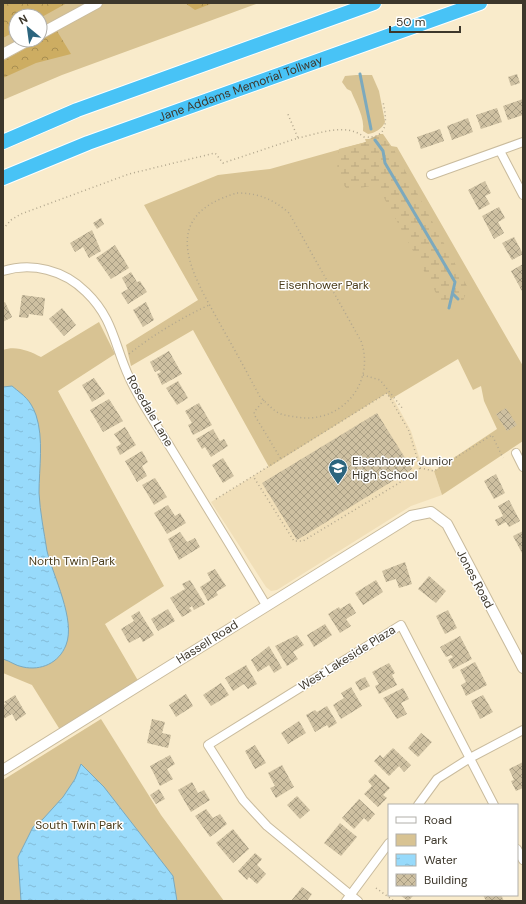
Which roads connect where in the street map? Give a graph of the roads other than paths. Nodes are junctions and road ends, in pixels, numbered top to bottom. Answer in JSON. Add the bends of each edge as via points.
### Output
{"nodes":[{"id":1,"x":97,"y":3,"type":"edge"},
{"id":2,"x":374,"y":3,"type":"edge"},
{"id":3,"x":480,"y":3,"type":"edge"},
{"id":4,"x":48,"y":30,"type":"edge"},
{"id":5,"x":14,"y":48,"type":"edge"},
{"id":6,"x":3,"y":54,"type":"edge"},
{"id":7,"x":3,"y":142,"type":"edge"},
{"id":8,"x":523,"y":142,"type":"edge"},
{"id":9,"x":500,"y":150,"type":"junction"},
{"id":10,"x":431,"y":175,"type":"dead end"},
{"id":11,"x":3,"y":178,"type":"edge"},
{"id":12,"x":523,"y":195,"type":"edge"},
{"id":13,"x":3,"y":271,"type":"edge"},
{"id":14,"x":516,"y":453,"type":"dead end"},
{"id":15,"x":523,"y":466,"type":"edge"},
{"id":16,"x":411,"y":516,"type":"joint"},
{"id":17,"x":266,"y":605,"type":"junction"},
{"id":18,"x":523,"y":668,"type":"edge"},
{"id":19,"x":523,"y":730,"type":"edge"},
{"id":20,"x":470,"y":758,"type":"junction"},
{"id":21,"x":3,"y":770,"type":"edge"},
{"id":22,"x":419,"y":804,"type":"edge"},
{"id":23,"x":493,"y":804,"type":"edge"},
{"id":24,"x":388,"y":844,"type":"edge"},
{"id":25,"x":518,"y":851,"type":"edge"},
{"id":26,"x":523,"y":860,"type":"edge"},
{"id":27,"x":348,"y":898,"type":"edge"},
{"id":28,"x":358,"y":901,"type":"edge"}],
"edges":[{"from":1,"to":4,"type":"street"},
{"from":2,"to":7,"type":"highway","via":[[77,110]]},
{"from":3,"to":11,"type":"highway","name":"Jane Addams Memorial Tollway","via":[[88,143]]},
{"from":5,"to":6,"type":"street"},
{"from":8,"to":9,"type":"street"},
{"from":9,"to":10,"type":"street"},
{"from":9,"to":12,"type":"street"},
{"from":13,"to":17,"type":"street","name":"Rosedale Lane","via":[[19,266],[52,271],[71,280],[86,292],[102,312],[112,328],[129,378]]},
{"from":14,"to":15,"type":"street"},
{"from":16,"to":17,"type":"street","name":"Hassell Road"},
{"from":16,"to":18,"type":"street","name":"Jones Road","via":[[431,512],[447,524]]},
{"from":17,"to":21,"type":"street","name":"Hassell Road"},
{"from":19,"to":20,"type":"street"},
{"from":20,"to":22,"type":"street","via":[[437,779]]},
{"from":20,"to":23,"type":"street"},
{"from":20,"to":27,"type":"street","name":"West Lakeside Plaza","via":[[401,625],[208,745],[239,794],[261,820],[277,836],[339,884]]},
{"from":24,"to":27,"type":"street"},
{"from":25,"to":26,"type":"street"},
{"from":27,"to":28,"type":"street"}]}
